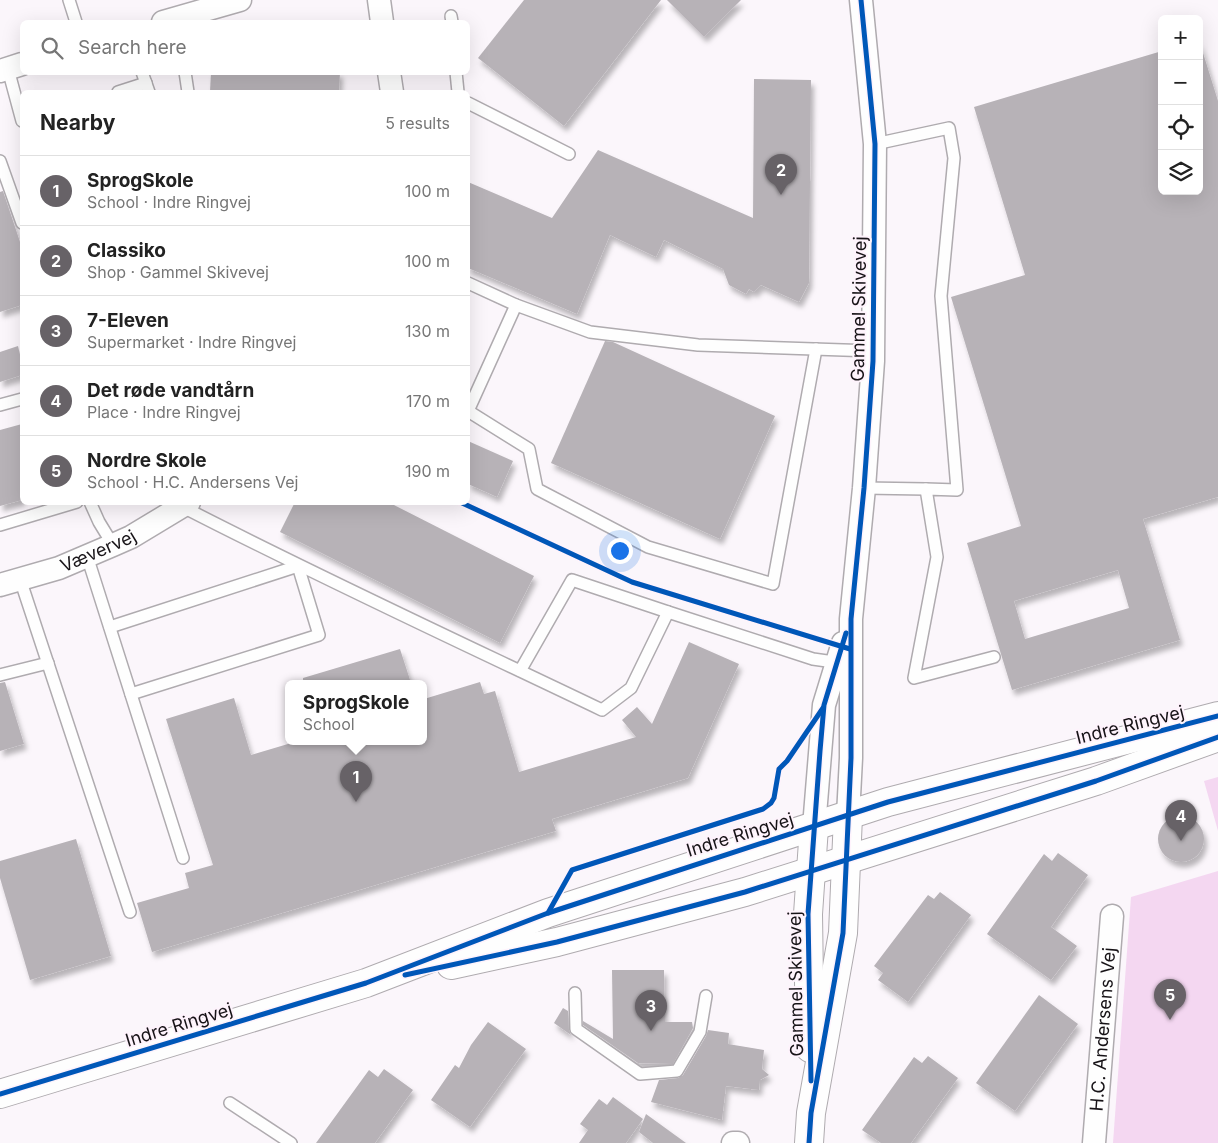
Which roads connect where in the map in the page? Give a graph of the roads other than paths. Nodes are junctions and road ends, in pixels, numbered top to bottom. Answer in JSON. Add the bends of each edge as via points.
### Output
{"nodes":[{"id":1,"x":69,"y":0,"type":"edge"},
{"id":2,"x":240,"y":0,"type":"edge"},
{"id":3,"x":379,"y":0,"type":"edge"},
{"id":4,"x":861,"y":0,"type":"edge"},
{"id":5,"x":75,"y":20,"type":"edge"},
{"id":6,"x":176,"y":20,"type":"edge"},
{"id":7,"x":382,"y":20,"type":"edge"},
{"id":8,"x":10,"y":68,"type":"edge"},
{"id":9,"x":185,"y":75,"type":"edge"},
{"id":10,"x":389,"y":75,"type":"edge"},
{"id":11,"x":456,"y":75,"type":"edge"},
{"id":12,"x":146,"y":83,"type":"edge"},
{"id":13,"x":124,"y":90,"type":"edge"},
{"id":14,"x":188,"y":90,"type":"edge"},
{"id":15,"x":392,"y":90,"type":"edge"},
{"id":16,"x":458,"y":90,"type":"edge"},
{"id":17,"x":470,"y":104,"type":"edge"},
{"id":18,"x":20,"y":112,"type":"edge"},
{"id":19,"x":875,"y":144,"type":"junction"},
{"id":20,"x":569,"y":154,"type":"dead end"},
{"id":21,"x":0,"y":161,"type":"edge"},
{"id":22,"x":20,"y":217,"type":"edge"},
{"id":23,"x":470,"y":284,"type":"edge"},
{"id":24,"x":516,"y":305,"type":"junction"},
{"id":25,"x":816,"y":349,"type":"junction"},
{"id":26,"x":873,"y":351,"type":"junction"},
{"id":27,"x":20,"y":400,"type":"edge"},
{"id":28,"x":0,"y":405,"type":"edge"},
{"id":29,"x":470,"y":407,"type":"edge"},
{"id":30,"x":470,"y":412,"type":"edge"},
{"id":31,"x":864,"y":488,"type":"junction"},
{"id":32,"x":926,"y":489,"type":"junction"},
{"id":33,"x":67,"y":505,"type":"edge"},
{"id":34,"x":91,"y":505,"type":"edge"},
{"id":35,"x":186,"y":505,"type":"edge"},
{"id":36,"x":0,"y":525,"type":"edge"},
{"id":37,"x":113,"y":544,"type":"junction"},
{"id":38,"x":87,"y":556,"type":"junction"},
{"id":39,"x":298,"y":566,"type":"junction"},
{"id":40,"x":10,"y":582,"type":"edge"},
{"id":41,"x":668,"y":612,"type":"junction"},
{"id":42,"x":110,"y":627,"type":"junction"},
{"id":43,"x":994,"y":656,"type":"dead end"},
{"id":44,"x":48,"y":662,"type":"junction"},
{"id":45,"x":844,"y":664,"type":"junction"},
{"id":46,"x":520,"y":671,"type":"junction"},
{"id":47,"x":0,"y":675,"type":"edge"},
{"id":48,"x":131,"y":694,"type":"junction"},
{"id":49,"x":1218,"y":716,"type":"edge"},
{"id":50,"x":1218,"y":737,"type":"edge"},
{"id":51,"x":848,"y":816,"type":"junction"},
{"id":52,"x":814,"y":827,"type":"junction"},
{"id":53,"x":182,"y":858,"type":"dead end"},
{"id":54,"x":846,"y":861,"type":"junction"},
{"id":55,"x":811,"y":872,"type":"junction"},
{"id":56,"x":130,"y":912,"type":"dead end"},
{"id":57,"x":1112,"y":916,"type":"dead end"},
{"id":58,"x":366,"y":983,"type":"junction"},
{"id":59,"x":575,"y":993,"type":"dead end"},
{"id":60,"x":706,"y":996,"type":"dead end"},
{"id":61,"x":0,"y":1094,"type":"edge"},
{"id":62,"x":230,"y":1103,"type":"dead end"},
{"id":63,"x":811,"y":1113,"type":"junction"},
{"id":64,"x":291,"y":1143,"type":"edge"},
{"id":65,"x":733,"y":1143,"type":"edge"},
{"id":66,"x":738,"y":1143,"type":"edge"},
{"id":67,"x":809,"y":1143,"type":"edge"},
{"id":68,"x":1094,"y":1143,"type":"edge"}],
"edges":[{"from":1,"to":5,"type":"lane"},
{"from":2,"to":6,"type":"street"},
{"from":3,"to":7,"type":"street"},
{"from":4,"to":19,"type":"street","name":"Gammel Skivevej"},
{"from":8,"to":18,"type":"lane"},
{"from":9,"to":14,"type":"lane"},
{"from":10,"to":15,"type":"street"},
{"from":11,"to":16,"type":"lane"},
{"from":12,"to":13,"type":"lane"},
{"from":17,"to":20,"type":"lane"},
{"from":19,"to":26,"type":"street","name":"Gammel Skivevej"},
{"from":19,"to":32,"type":"lane","via":[[949,128],[954,158],[941,296],[957,490]]},
{"from":21,"to":22,"type":"lane"},
{"from":23,"to":24,"type":"lane"},
{"from":24,"to":25,"type":"lane","via":[[590,332],[698,345]]},
{"from":24,"to":29,"type":"lane"},
{"from":25,"to":26,"type":"lane"},
{"from":25,"to":30,"type":"lane","via":[[773,584],[648,548],[537,489],[529,449]]},
{"from":26,"to":31,"type":"street","name":"Gammel Skivevej"},
{"from":27,"to":28,"type":"lane"},
{"from":31,"to":32,"type":"lane"},
{"from":31,"to":45,"type":"street","name":"Gammel Skivevej"},
{"from":32,"to":43,"type":"lane","via":[[937,557],[914,678]]},
{"from":33,"to":36,"type":"lane"},
{"from":34,"to":37,"type":"lane"},
{"from":35,"to":37,"type":"street","name":"Vævervej"},
{"from":35,"to":39,"type":"lane"},
{"from":37,"to":38,"type":"street","name":"Vævervej"},
{"from":38,"to":40,"type":"street","name":"Vævervej"},
{"from":38,"to":42,"type":"lane"},
{"from":39,"to":42,"type":"lane"},
{"from":39,"to":46,"type":"lane"},
{"from":39,"to":48,"type":"lane","via":[[319,635]]},
{"from":40,"to":44,"type":"lane"},
{"from":41,"to":45,"type":"lane","via":[[813,659]]},
{"from":41,"to":46,"type":"lane","via":[[572,580]]},
{"from":41,"to":46,"type":"lane","via":[[632,688],[602,710]]},
{"from":42,"to":48,"type":"lane"},
{"from":44,"to":47,"type":"lane"},
{"from":44,"to":56,"type":"lane"},
{"from":45,"to":51,"type":"street","name":"Gammel Skivevej","via":[[851,758]]},
{"from":45,"to":52,"type":"street","name":"Gammel Skivevej","via":[[824,706]]},
{"from":48,"to":53,"type":"lane"},
{"from":49,"to":51,"type":"main road","name":"Indre Ringvej","via":[[915,794]]},
{"from":50,"to":54,"type":"main road","name":"Indre Ringvej","via":[[1096,781]]},
{"from":51,"to":52,"type":"main road","name":"Indre Ringvej"},
{"from":51,"to":54,"type":"main road","name":"Gammel Skivevej"},
{"from":52,"to":55,"type":"main road","name":"Gammel Skivevej"},
{"from":52,"to":58,"type":"main road","name":"Indre Ringvej","via":[[548,913]]},
{"from":54,"to":55,"type":"main road","name":"Indre Ringvej"},
{"from":54,"to":63,"type":"main road","name":"Gammel Skivevej","via":[[842,933]]},
{"from":55,"to":58,"type":"main road","name":"Indre Ringvej","via":[[557,942]]},
{"from":55,"to":63,"type":"main road","name":"Gammel Skivevej","via":[[808,914]]},
{"from":57,"to":68,"type":"street","name":"H.C. Andersens Vej"},
{"from":58,"to":61,"type":"main road","name":"Indre Ringvej"},
{"from":59,"to":60,"type":"lane","via":[[576,1029],[640,1074],[677,1071],[700,1032]]},
{"from":62,"to":64,"type":"lane"},
{"from":63,"to":67,"type":"main road","name":"Gammel Skivevej"},
{"from":65,"to":66,"type":"street"}]}
